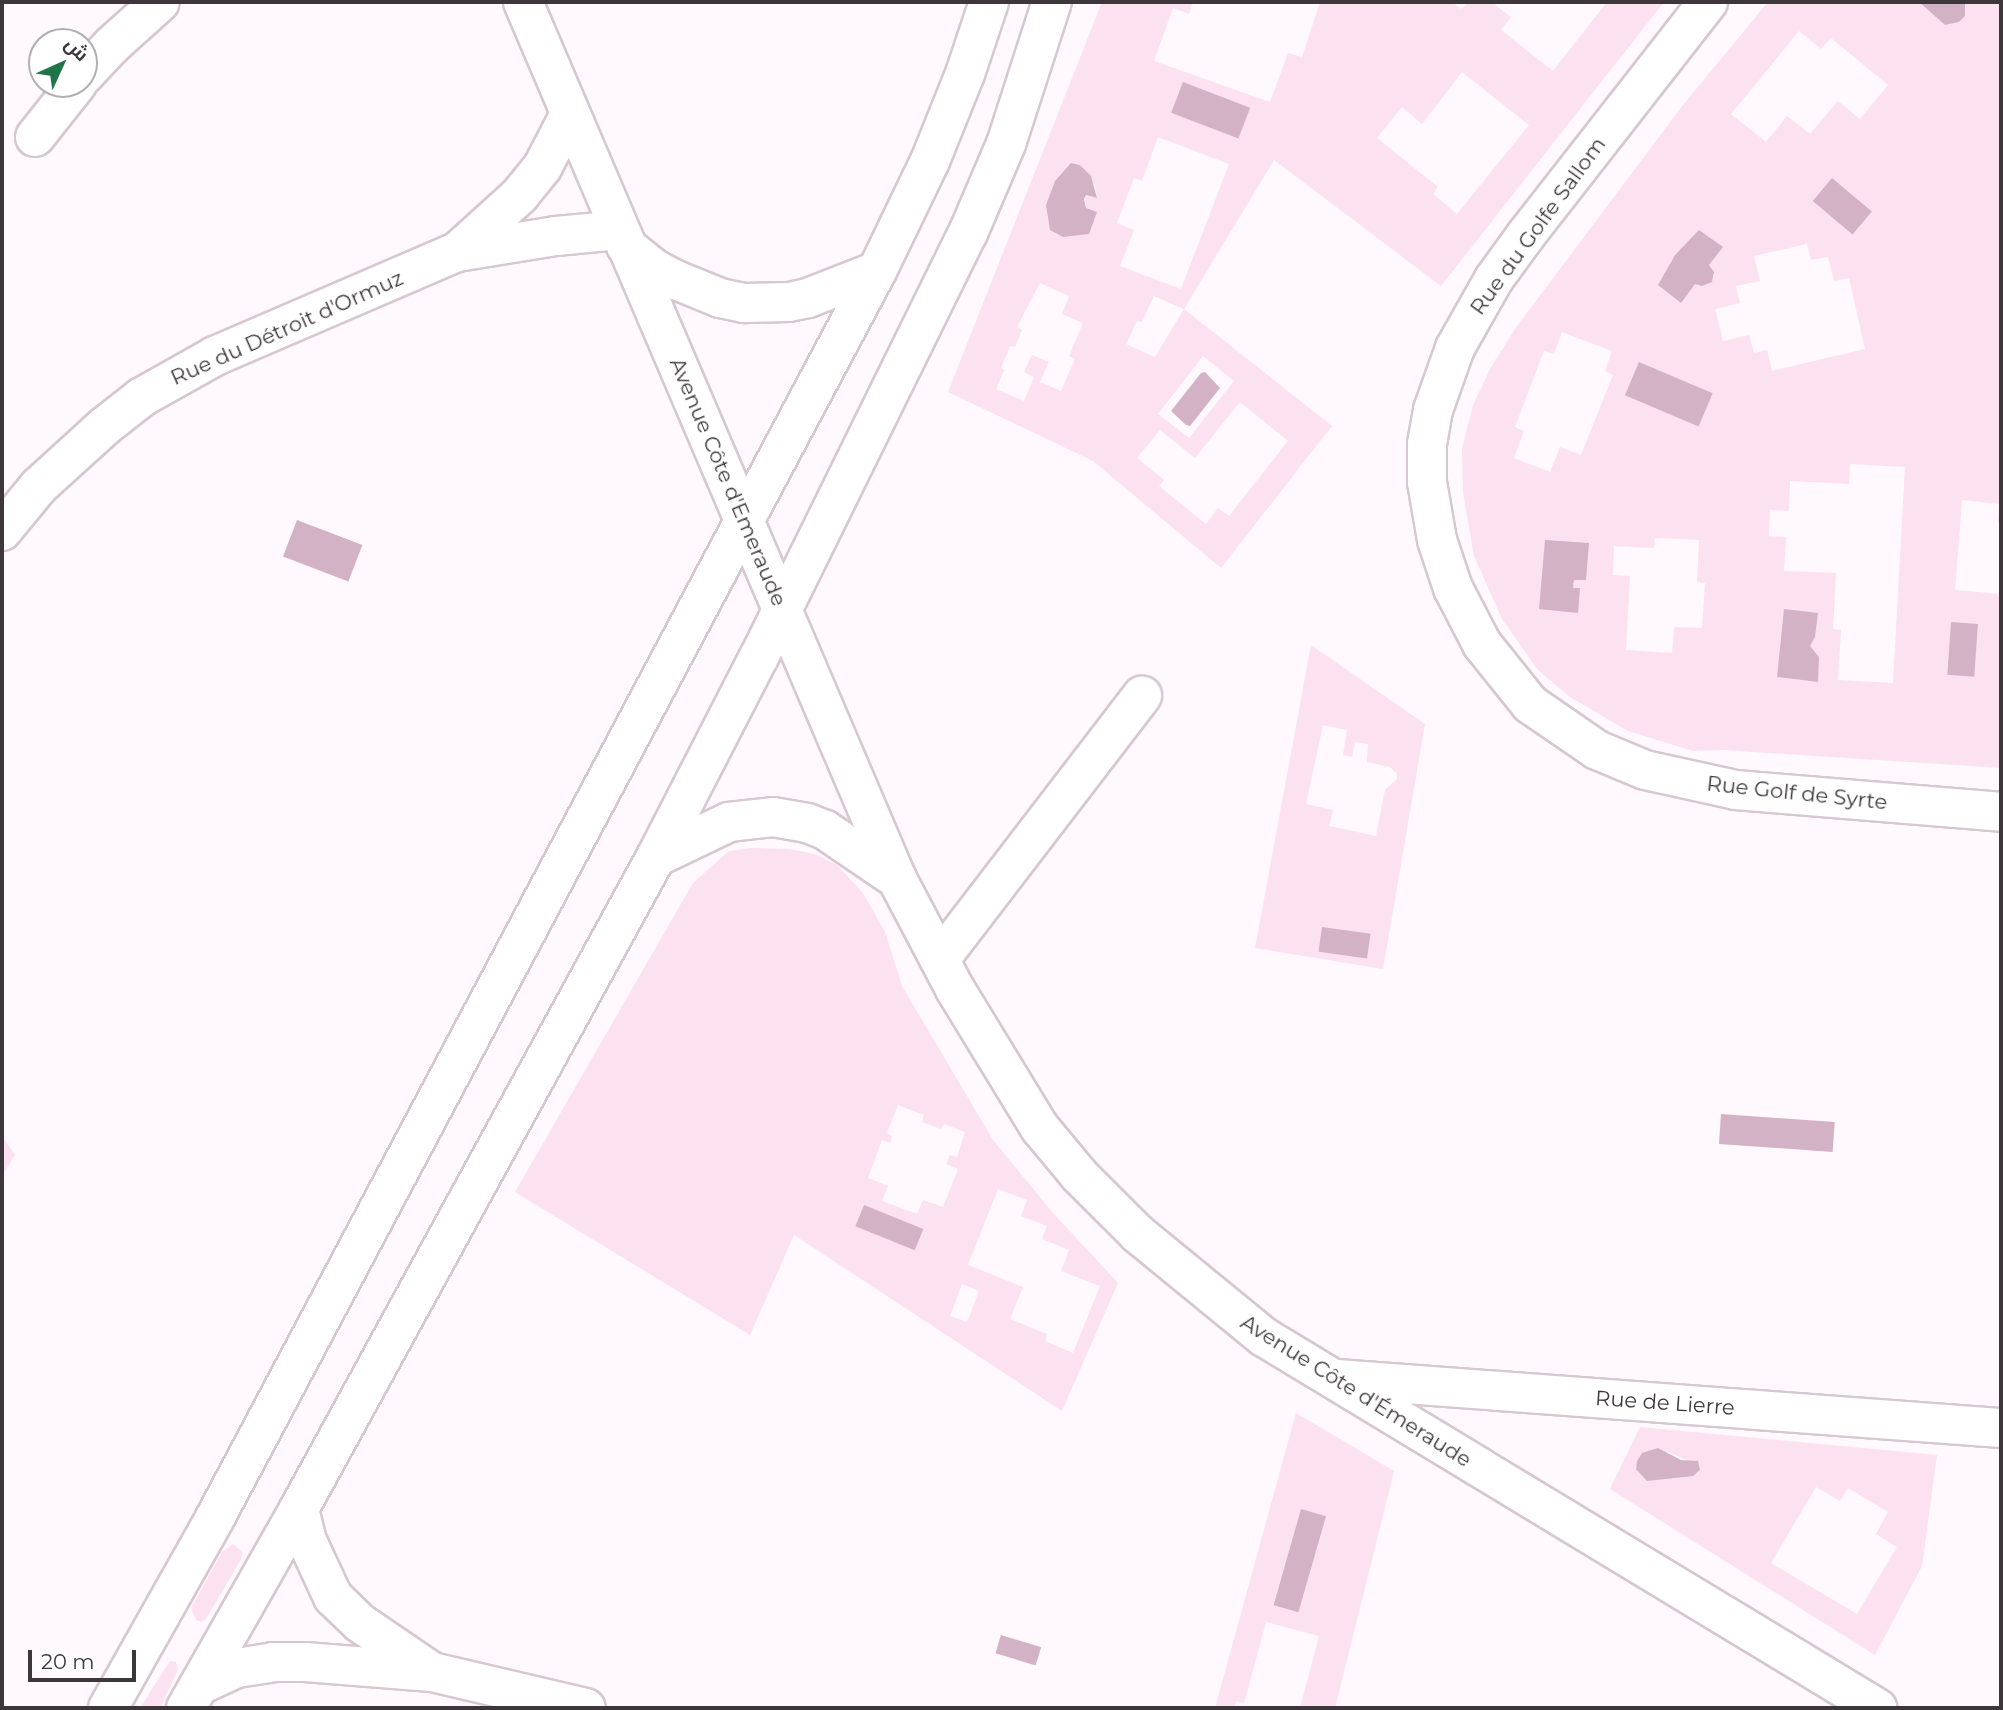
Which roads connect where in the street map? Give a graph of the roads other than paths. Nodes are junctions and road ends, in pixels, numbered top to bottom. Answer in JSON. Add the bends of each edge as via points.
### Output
{"nodes":[{"id":1,"x":160,"y":2,"type":"edge"},
{"id":2,"x":523,"y":2,"type":"edge"},
{"id":3,"x":989,"y":2,"type":"edge"},
{"id":4,"x":1052,"y":2,"type":"edge"},
{"id":5,"x":1708,"y":2,"type":"edge"},
{"id":6,"x":98,"y":60,"type":"edge"},
{"id":7,"x":66,"y":98,"type":"edge"},
{"id":8,"x":569,"y":116,"type":"junction"},
{"id":9,"x":35,"y":136,"type":"dead end"},
{"id":10,"x":622,"y":238,"type":"junction"},
{"id":11,"x":457,"y":252,"type":"junction"},
{"id":12,"x":877,"y":271,"type":"junction"},
{"id":13,"x":746,"y":519,"type":"junction"},
{"id":14,"x":2,"y":531,"type":"edge"},
{"id":15,"x":783,"y":607,"type":"junction"},
{"id":16,"x":1142,"y":696,"type":"dead end"},
{"id":17,"x":1597,"y":750,"type":"joint"},
{"id":18,"x":2001,"y":812,"type":"edge"},
{"id":19,"x":656,"y":857,"type":"junction"},
{"id":20,"x":897,"y":879,"type":"junction"},
{"id":21,"x":940,"y":959,"type":"junction"},
{"id":22,"x":1328,"y":1378,"type":"junction"},
{"id":23,"x":2001,"y":1428,"type":"edge"},
{"id":24,"x":299,"y":1509,"type":"junction"},
{"id":25,"x":432,"y":1672,"type":"junction"},
{"id":26,"x":194,"y":1696,"type":"edge"},
{"id":27,"x":108,"y":1708,"type":"edge"},
{"id":28,"x":586,"y":1708,"type":"edge"},
{"id":29,"x":1877,"y":1708,"type":"edge"}],
"edges":[{"from":1,"to":6,"type":"street"},
{"from":2,"to":8,"type":"street","name":"Avenue Côte d'Emeraude"},
{"from":3,"to":12,"type":"street","via":[[930,161]]},
{"from":4,"to":15,"type":"street","via":[[1006,144],[968,233]]},
{"from":5,"to":17,"type":"street","name":"Rue du Golfe Sallom","via":[[1494,279],[1455,348],[1433,410],[1427,444],[1434,527],[1468,619],[1530,704]]},
{"from":7,"to":9,"type":"street"},
{"from":8,"to":10,"type":"street","name":"Avenue Côte d'Emeraude"},
{"from":8,"to":11,"type":"street","name":"Rue du Détroit d'Ormuz","via":[[559,141],[527,186]]},
{"from":10,"to":11,"type":"street","name":"Rue du Détroit d'Ormuz","via":[[542,238]]},
{"from":10,"to":12,"type":"street","via":[[653,268],[720,298],[744,303],[808,298]]},
{"from":10,"to":13,"type":"street","name":"Avenue Côte d'Emeraude"},
{"from":11,"to":14,"type":"street","name":"Rue du Détroit d'Ormuz","via":[[178,374],[74,452],[38,486]]},
{"from":12,"to":13,"type":"street"},
{"from":13,"to":15,"type":"street","name":"Avenue Côte d'Emeraude"},
{"from":13,"to":27,"type":"street","via":[[216,1516]]},
{"from":15,"to":19,"type":"street"},
{"from":15,"to":20,"type":"street","name":"Avenue Côte d'Emeraude"},
{"from":16,"to":21,"type":"street"},
{"from":17,"to":18,"type":"street","name":"Rue Golf de Syrte","via":[[1645,770],[1736,790]]},
{"from":19,"to":20,"type":"street","via":[[729,822],[773,817],[825,830]]},
{"from":19,"to":24,"type":"street"},
{"from":20,"to":21,"type":"street","name":"Avenue Côte d'Emeraude"},
{"from":21,"to":22,"type":"street","name":"Avenue Côte d'Émeraude","via":[[1010,1084],[1079,1175],[1187,1277],[1264,1337]]},
{"from":22,"to":23,"type":"street","name":"Rue de Lierre"},
{"from":22,"to":29,"type":"street","name":"Avenue Côte d'Émeraude"},
{"from":24,"to":25,"type":"street","via":[[307,1541],[333,1597],[360,1623]]},
{"from":24,"to":26,"type":"street"},
{"from":25,"to":26,"type":"street","via":[[273,1662],[237,1668]]},
{"from":25,"to":28,"type":"street"}]}
